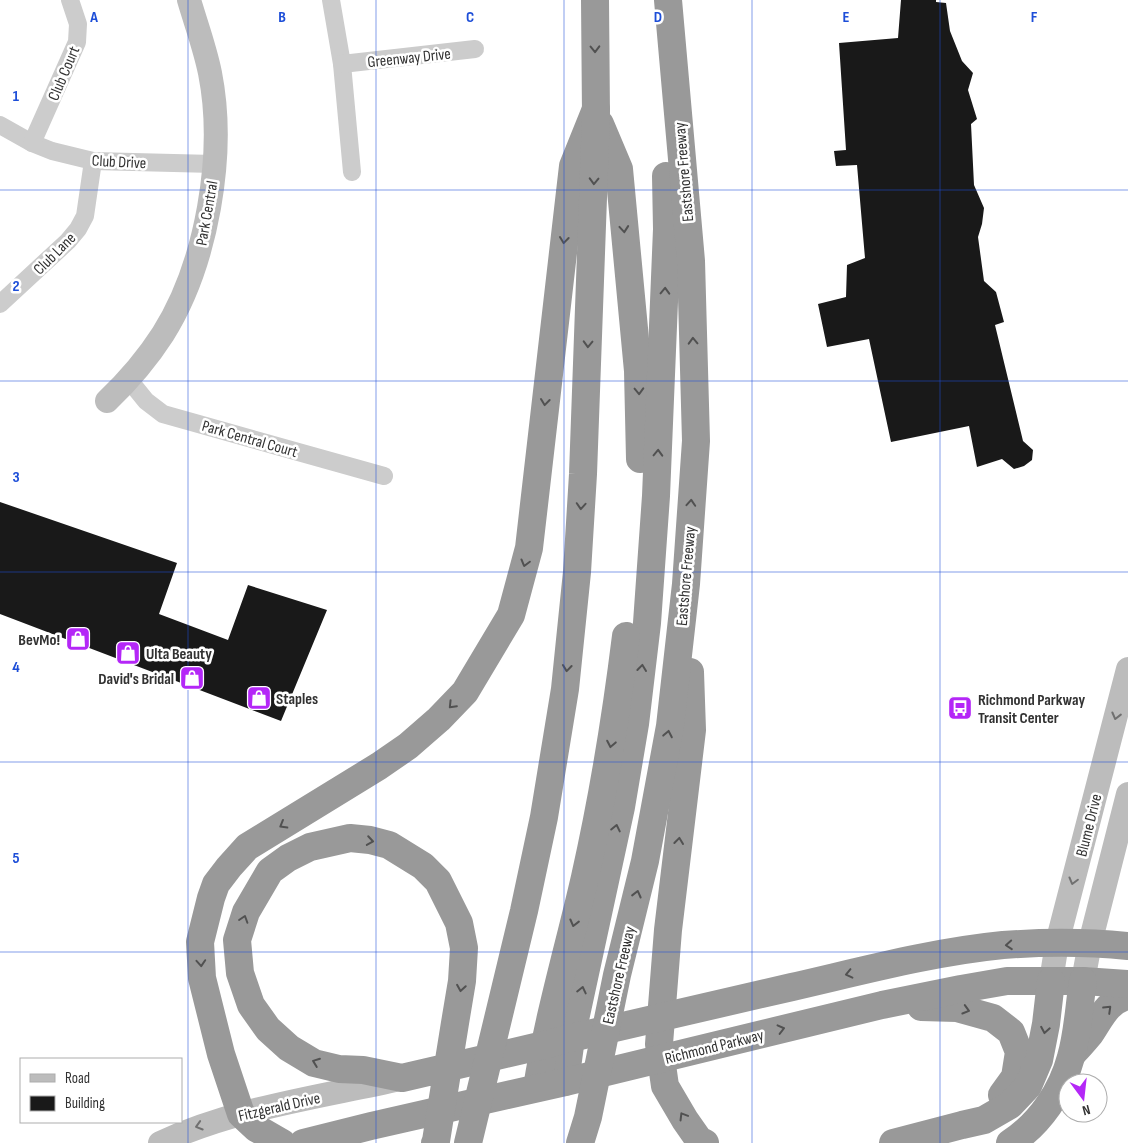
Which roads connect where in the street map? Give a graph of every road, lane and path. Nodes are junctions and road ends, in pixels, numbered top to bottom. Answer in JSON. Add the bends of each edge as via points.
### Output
{"nodes":[{"id":1,"x":70,"y":0,"type":"edge"},
{"id":2,"x":189,"y":0,"type":"edge"},
{"id":3,"x":331,"y":0,"type":"edge"},
{"id":4,"x":595,"y":0,"type":"edge"},
{"id":5,"x":660,"y":0,"type":"edge"},
{"id":6,"x":668,"y":0,"type":"edge"},
{"id":7,"x":475,"y":49,"type":"dead end"},
{"id":8,"x":342,"y":64,"type":"junction"},
{"id":9,"x":596,"y":112,"type":"junction"},
{"id":10,"x":0,"y":125,"type":"edge"},
{"id":11,"x":32,"y":143,"type":"junction"},
{"id":12,"x":93,"y":161,"type":"junction"},
{"id":13,"x":214,"y":164,"type":"junction"},
{"id":14,"x":352,"y":172,"type":"dead end"},
{"id":15,"x":0,"y":304,"type":"edge"},
{"id":16,"x":129,"y":380,"type":"junction"},
{"id":17,"x":107,"y":401,"type":"dead end"},
{"id":18,"x":384,"y":476,"type":"dead end"},
{"id":19,"x":686,"y":584,"type":"junction"},
{"id":20,"x":1128,"y":669,"type":"edge"},
{"id":21,"x":1128,"y":794,"type":"edge"},
{"id":22,"x":596,"y":876,"type":"junction"},
{"id":23,"x":1090,"y":942,"type":"junction"},
{"id":24,"x":1057,"y":943,"type":"junction"},
{"id":25,"x":1128,"y":946,"type":"edge"},
{"id":26,"x":1051,"y":981,"type":"junction"},
{"id":27,"x":1083,"y":981,"type":"junction"},
{"id":28,"x":1128,"y":984,"type":"edge"},
{"id":29,"x":1128,"y":996,"type":"edge"},
{"id":30,"x":882,"y":1005,"type":"junction"},
{"id":31,"x":571,"y":1038,"type":"junction"},
{"id":32,"x":544,"y":1045,"type":"junction"},
{"id":33,"x":1072,"y":1055,"type":"junction"},
{"id":34,"x":402,"y":1078,"type":"junction"},
{"id":35,"x":565,"y":1082,"type":"junction"},
{"id":36,"x":538,"y":1088,"type":"junction"},
{"id":37,"x":241,"y":1114,"type":"junction"},
{"id":38,"x":962,"y":1125,"type":"junction"},
{"id":39,"x":160,"y":1143,"type":"edge"},
{"id":40,"x":282,"y":1143,"type":"edge"},
{"id":41,"x":304,"y":1143,"type":"edge"},
{"id":42,"x":435,"y":1143,"type":"edge"},
{"id":43,"x":468,"y":1143,"type":"edge"},
{"id":44,"x":580,"y":1143,"type":"edge"},
{"id":45,"x":704,"y":1143,"type":"edge"},
{"id":46,"x":894,"y":1143,"type":"edge"},
{"id":47,"x":1010,"y":1143,"type":"edge"}],
"edges":[{"from":1,"to":11,"type":"street","name":"Club Court","via":[[78,24],[77,42]]},
{"from":2,"to":13,"type":"street","name":"Park Central","via":[[210,74],[215,121]]},
{"from":3,"to":8,"type":"street"},
{"from":4,"to":9,"type":"highway","one_way":true},
{"from":22,"to":5,"type":"highway","one_way":true,"via":[[621,807],[647,623],[668,229]]},
{"from":19,"to":6,"type":"highway","name":"Eastshore Freeway","one_way":true,"via":[[696,441],[691,261]]},
{"from":7,"to":8,"type":"street","name":"Greenway Drive"},
{"from":8,"to":14,"type":"street"},
{"from":9,"to":22,"type":"highway","one_way":true,"via":[[619,169],[638,371],[641,439],[628,626]]},
{"from":9,"to":37,"type":"highway","one_way":true,"via":[[573,166],[529,548],[511,615],[465,692],[439,718],[379,766],[247,847],[228,867],[211,898],[200,942],[202,978],[221,1054]]},
{"from":9,"to":43,"type":"highway","one_way":true,"via":[[583,474],[565,689],[544,817]]},
{"from":10,"to":11,"type":"street","name":"Club Drive"},
{"from":11,"to":12,"type":"street","name":"Club Drive"},
{"from":12,"to":13,"type":"street","name":"Club Drive"},
{"from":12,"to":15,"type":"street","name":"Club Lane","via":[[85,216],[78,229]]},
{"from":13,"to":16,"type":"street","name":"Park Central","via":[[209,208],[184,296],[163,334]]},
{"from":16,"to":17,"type":"street","name":"Park Central"},
{"from":16,"to":18,"type":"street","name":"Park Central Court","via":[[146,401],[163,414]]},
{"from":44,"to":19,"type":"highway","name":"Eastshore Freeway","one_way":true,"via":[[647,851],[670,726]]},
{"from":45,"to":19,"type":"highway","one_way":true,"via":[[685,1120],[665,1086],[659,1044],[668,930],[692,730]]},
{"from":20,"to":24,"type":"street","name":"Blume Drive","one_way":true},
{"from":21,"to":23,"type":"street","name":"Blume Drive"},
{"from":31,"to":22,"type":"highway","one_way":true},
{"from":22,"to":32,"type":"highway","one_way":true},
{"from":23,"to":24,"type":"highway"},
{"from":23,"to":25,"type":"highway"},
{"from":23,"to":27,"type":"street","name":"Blume Drive"},
{"from":24,"to":26,"type":"street","name":"Blume Drive"},
{"from":24,"to":31,"type":"highway","one_way":true,"via":[[1004,945],[886,965]]},
{"from":26,"to":27,"type":"highway","name":"Richmond Parkway"},
{"from":26,"to":30,"type":"highway","name":"Richmond Parkway","via":[[1007,981]]},
{"from":26,"to":38,"type":"highway","one_way":true,"via":[[1039,1060],[1028,1086],[1010,1106],[984,1120]]},
{"from":27,"to":28,"type":"highway","name":"Richmond Parkway"},
{"from":27,"to":33,"type":"highway"},
{"from":33,"to":29,"type":"highway","one_way":true,"via":[[1100,1016],[1119,998]]},
{"from":35,"to":30,"type":"highway","name":"Richmond Parkway","one_way":true},
{"from":30,"to":38,"type":"highway","one_way":true,"via":[[957,1008],[993,1018],[1011,1032],[1019,1052],[1015,1077],[1002,1095]]},
{"from":31,"to":32,"type":"highway"},
{"from":31,"to":35,"type":"highway"},
{"from":32,"to":34,"type":"highway"},
{"from":32,"to":36,"type":"highway"},
{"from":33,"to":47,"type":"highway","via":[[1067,1072],[1046,1109]]},
{"from":34,"to":37,"type":"street","name":"Fitzgerald Drive"},
{"from":34,"to":42,"type":"highway","one_way":true,"via":[[314,1063],[289,1048],[268,1029],[251,1006],[240,973],[237,940],[246,912],[270,871],[310,847],[350,838],[389,845],[423,866],[438,881],[451,904],[464,948],[462,981]]},
{"from":35,"to":36,"type":"highway","name":"Richmond Parkway"},
{"from":36,"to":41,"type":"highway","name":"Richmond Parkway"},
{"from":37,"to":39,"type":"street","name":"Fitzgerald Drive","one_way":true,"via":[[189,1129]]},
{"from":37,"to":40,"type":"highway","via":[[256,1128]]},
{"from":38,"to":46,"type":"highway"}]}
